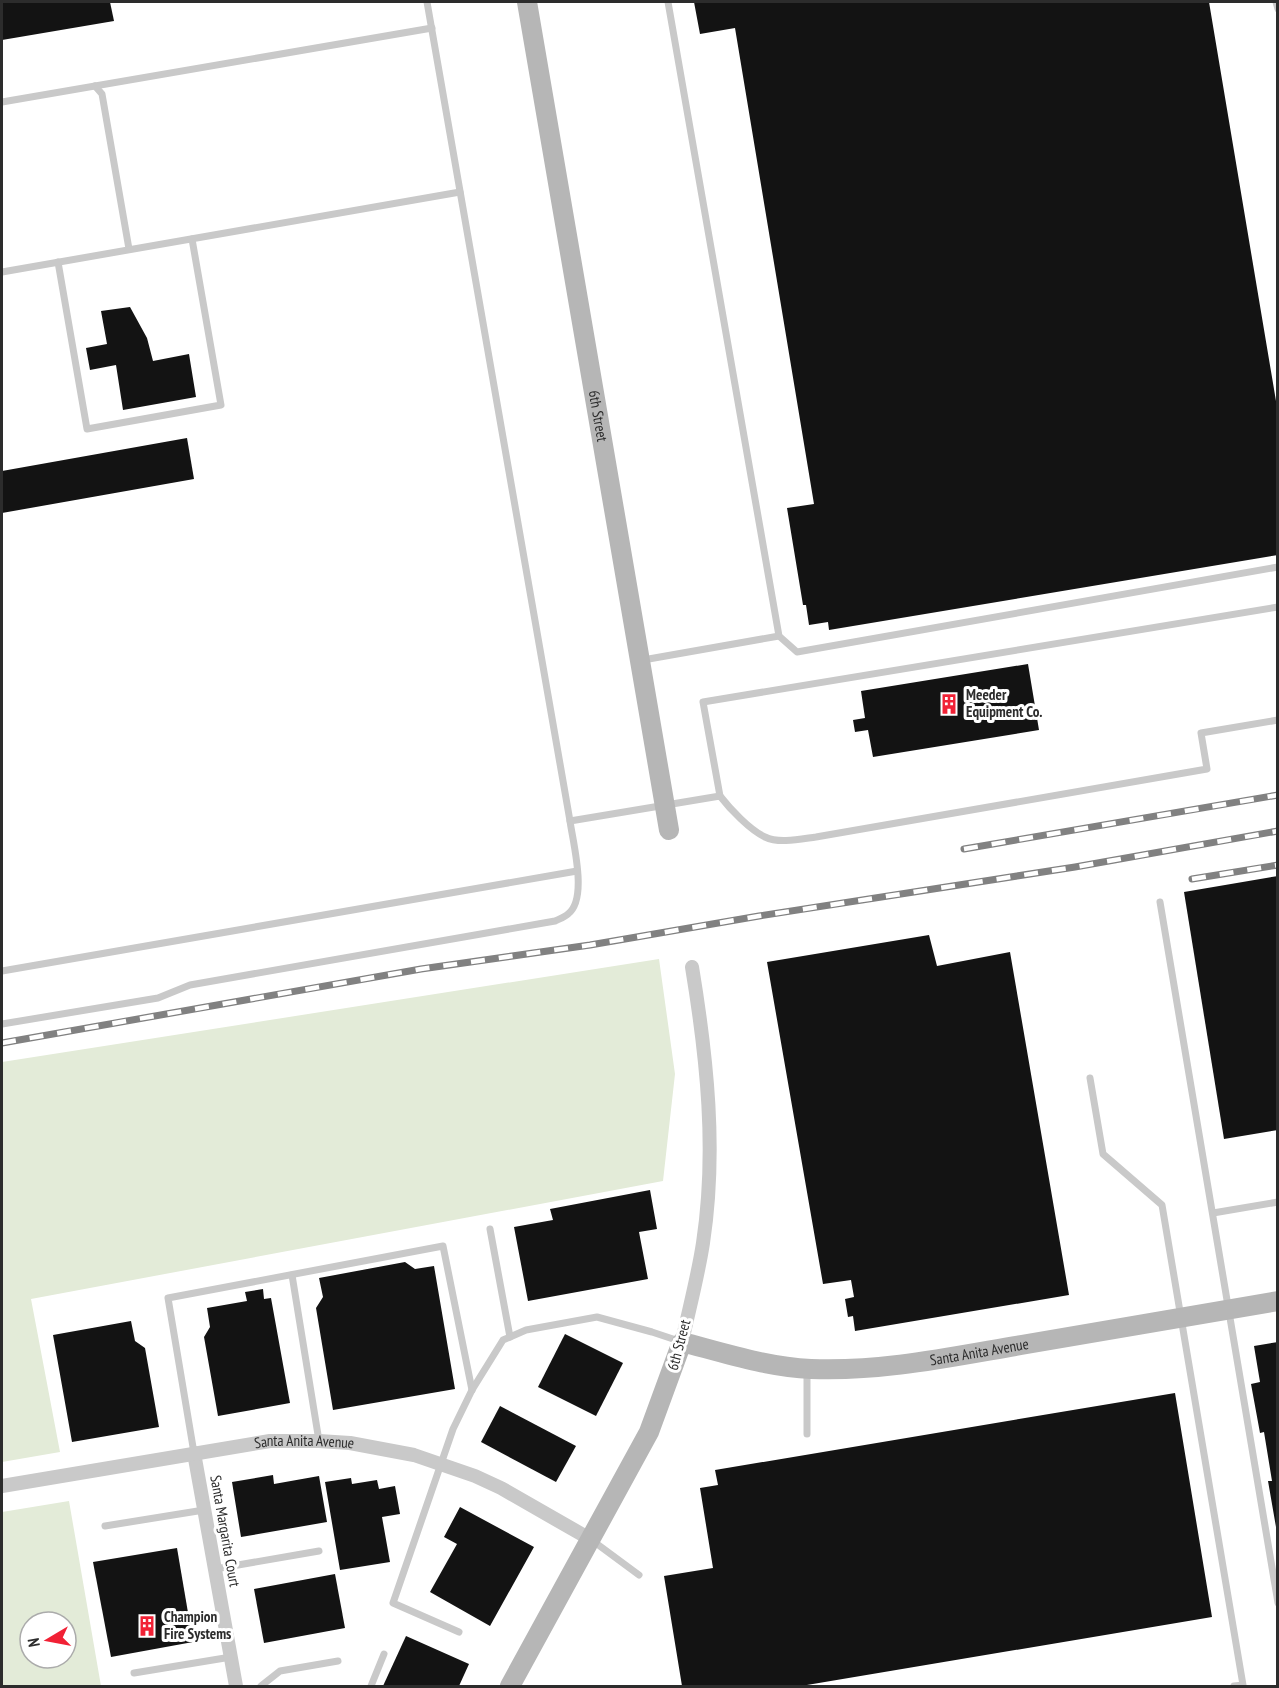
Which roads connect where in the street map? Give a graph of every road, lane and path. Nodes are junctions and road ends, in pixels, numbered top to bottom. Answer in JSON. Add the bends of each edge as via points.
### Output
{"nodes":[{"id":1,"x":427,"y":2,"type":"edge"},
{"id":2,"x":528,"y":2,"type":"edge"},
{"id":3,"x":668,"y":2,"type":"edge"},
{"id":4,"x":1276,"y":2,"type":"edge"},
{"id":5,"x":1278,"y":9,"type":"edge"},
{"id":6,"x":432,"y":28,"type":"junction"},
{"id":7,"x":95,"y":86,"type":"junction"},
{"id":8,"x":2,"y":102,"type":"edge"},
{"id":9,"x":460,"y":192,"type":"junction"},
{"id":10,"x":192,"y":238,"type":"junction"},
{"id":11,"x":129,"y":249,"type":"junction"},
{"id":12,"x":58,"y":262,"type":"junction"},
{"id":13,"x":2,"y":272,"type":"edge"},
{"id":14,"x":1278,"y":567,"type":"edge"},
{"id":15,"x":1278,"y":607,"type":"edge"},
{"id":16,"x":779,"y":636,"type":"junction"},
{"id":17,"x":640,"y":661,"type":"junction"},
{"id":18,"x":1278,"y":720,"type":"edge"},
{"id":19,"x":720,"y":796,"type":"junction"},
{"id":20,"x":665,"y":805,"type":"junction"},
{"id":21,"x":570,"y":821,"type":"junction"},
{"id":22,"x":669,"y":830,"type":"dead end"},
{"id":23,"x":577,"y":871,"type":"junction"},
{"id":24,"x":1160,"y":902,"type":"dead end"},
{"id":25,"x":692,"y":967,"type":"dead end"},
{"id":26,"x":2,"y":971,"type":"edge"},
{"id":27,"x":2,"y":1024,"type":"edge"},
{"id":28,"x":1090,"y":1078,"type":"dead end"},
{"id":29,"x":1278,"y":1202,"type":"edge"},
{"id":30,"x":1213,"y":1213,"type":"junction"},
{"id":31,"x":490,"y":1229,"type":"dead end"},
{"id":32,"x":292,"y":1275,"type":"junction"},
{"id":33,"x":1278,"y":1301,"type":"edge"},
{"id":34,"x":1229,"y":1309,"type":"junction"},
{"id":35,"x":1180,"y":1318,"type":"junction"},
{"id":36,"x":510,"y":1337,"type":"junction"},
{"id":37,"x":682,"y":1342,"type":"junction"},
{"id":38,"x":807,"y":1369,"type":"junction"},
{"id":39,"x":472,"y":1390,"type":"junction"},
{"id":40,"x":807,"y":1434,"type":"dead end"},
{"id":41,"x":319,"y":1441,"type":"junction"},
{"id":42,"x":194,"y":1453,"type":"junction"},
{"id":43,"x":443,"y":1463,"type":"junction"},
{"id":44,"x":2,"y":1486,"type":"edge"},
{"id":45,"x":204,"y":1510,"type":"junction"},
{"id":46,"x":105,"y":1526,"type":"dead end"},
{"id":47,"x":590,"y":1539,"type":"junction"},
{"id":48,"x":319,"y":1551,"type":"dead end"},
{"id":49,"x":215,"y":1569,"type":"junction"},
{"id":50,"x":639,"y":1575,"type":"dead end"},
{"id":51,"x":1278,"y":1603,"type":"edge"},
{"id":52,"x":459,"y":1632,"type":"dead end"},
{"id":53,"x":384,"y":1654,"type":"dead end"},
{"id":54,"x":231,"y":1657,"type":"junction"},
{"id":55,"x":338,"y":1661,"type":"dead end"},
{"id":56,"x":134,"y":1673,"type":"dead end"},
{"id":57,"x":236,"y":1686,"type":"edge"},
{"id":58,"x":261,"y":1686,"type":"edge"},
{"id":59,"x":371,"y":1686,"type":"edge"},
{"id":60,"x":510,"y":1686,"type":"edge"},
{"id":61,"x":1234,"y":1686,"type":"edge"}],
"edges":[{"from":1,"to":6,"type":"lane"},
{"from":2,"to":17,"type":"street","name":"6th Street"},
{"from":3,"to":16,"type":"lane"},
{"from":4,"to":5,"type":"lane"},
{"from":6,"to":7,"type":"lane"},
{"from":6,"to":9,"type":"lane"},
{"from":7,"to":8,"type":"lane"},
{"from":7,"to":11,"type":"lane","via":[[102,94]]},
{"from":9,"to":10,"type":"lane"},
{"from":9,"to":21,"type":"lane"},
{"from":10,"to":11,"type":"lane"},
{"from":10,"to":12,"type":"lane","via":[[221,405],[199,409],[87,429]]},
{"from":11,"to":12,"type":"lane"},
{"from":12,"to":13,"type":"lane"},
{"from":14,"to":16,"type":"lane","via":[[797,652]]},
{"from":15,"to":19,"type":"lane","via":[[703,702]]},
{"from":16,"to":17,"type":"lane"},
{"from":17,"to":20,"type":"street","name":"6th Street"},
{"from":18,"to":19,"type":"lane","via":[[1201,733],[1207,769],[816,837],[766,838],[731,811]]},
{"from":19,"to":20,"type":"lane"},
{"from":20,"to":21,"type":"lane"},
{"from":20,"to":22,"type":"street","name":"6th Street"},
{"from":21,"to":23,"type":"lane"},
{"from":23,"to":26,"type":"lane"},
{"from":23,"to":27,"type":"lane","via":[[578,898],[570,914],[555,921],[190,985],[158,998]]},
{"from":24,"to":30,"type":"lane"},
{"from":25,"to":37,"type":"street","name":"6th Street","via":[[704,1047],[709,1148],[703,1242]]},
{"from":28,"to":35,"type":"lane","via":[[1103,1154],[1162,1205]]},
{"from":29,"to":30,"type":"lane"},
{"from":30,"to":34,"type":"lane"},
{"from":31,"to":36,"type":"lane"},
{"from":32,"to":39,"type":"lane","via":[[443,1246]]},
{"from":32,"to":41,"type":"lane"},
{"from":32,"to":42,"type":"lane","via":[[168,1298]]},
{"from":33,"to":34,"type":"street","name":"Santa Anita Avenue"},
{"from":34,"to":35,"type":"street","name":"Santa Anita Avenue"},
{"from":34,"to":51,"type":"lane"},
{"from":35,"to":38,"type":"street","name":"Santa Anita Avenue","via":[[909,1364]]},
{"from":35,"to":61,"type":"lane","via":[[1242,1685]]},
{"from":36,"to":37,"type":"lane","via":[[526,1330],[597,1317]]},
{"from":36,"to":39,"type":"lane","via":[[503,1340]]},
{"from":37,"to":38,"type":"street","name":"Santa Anita Avenue","via":[[740,1358]]},
{"from":37,"to":47,"type":"street","name":"6th Street","via":[[649,1432]]},
{"from":38,"to":40,"type":"lane"},
{"from":39,"to":43,"type":"lane"},
{"from":41,"to":42,"type":"street","name":"Santa Anita Avenue","via":[[270,1441]]},
{"from":41,"to":43,"type":"street","name":"Santa Anita Avenue","via":[[383,1448]]},
{"from":42,"to":44,"type":"street","name":"Santa Anita Avenue"},
{"from":42,"to":45,"type":"street","name":"Santa Margarita Court"},
{"from":43,"to":47,"type":"street","name":"Santa Anita Avenue","via":[[501,1488]]},
{"from":43,"to":52,"type":"lane","via":[[393,1603]]},
{"from":45,"to":46,"type":"lane"},
{"from":45,"to":49,"type":"street","name":"Santa Margarita Court"},
{"from":47,"to":50,"type":"lane"},
{"from":47,"to":60,"type":"street","name":"6th Street"},
{"from":48,"to":49,"type":"lane"},
{"from":49,"to":54,"type":"street","name":"Santa Margarita Court"},
{"from":53,"to":59,"type":"lane"},
{"from":54,"to":56,"type":"lane"},
{"from":54,"to":57,"type":"street","name":"Santa Margarita Court"},
{"from":55,"to":58,"type":"lane","via":[[280,1671]]}]}
